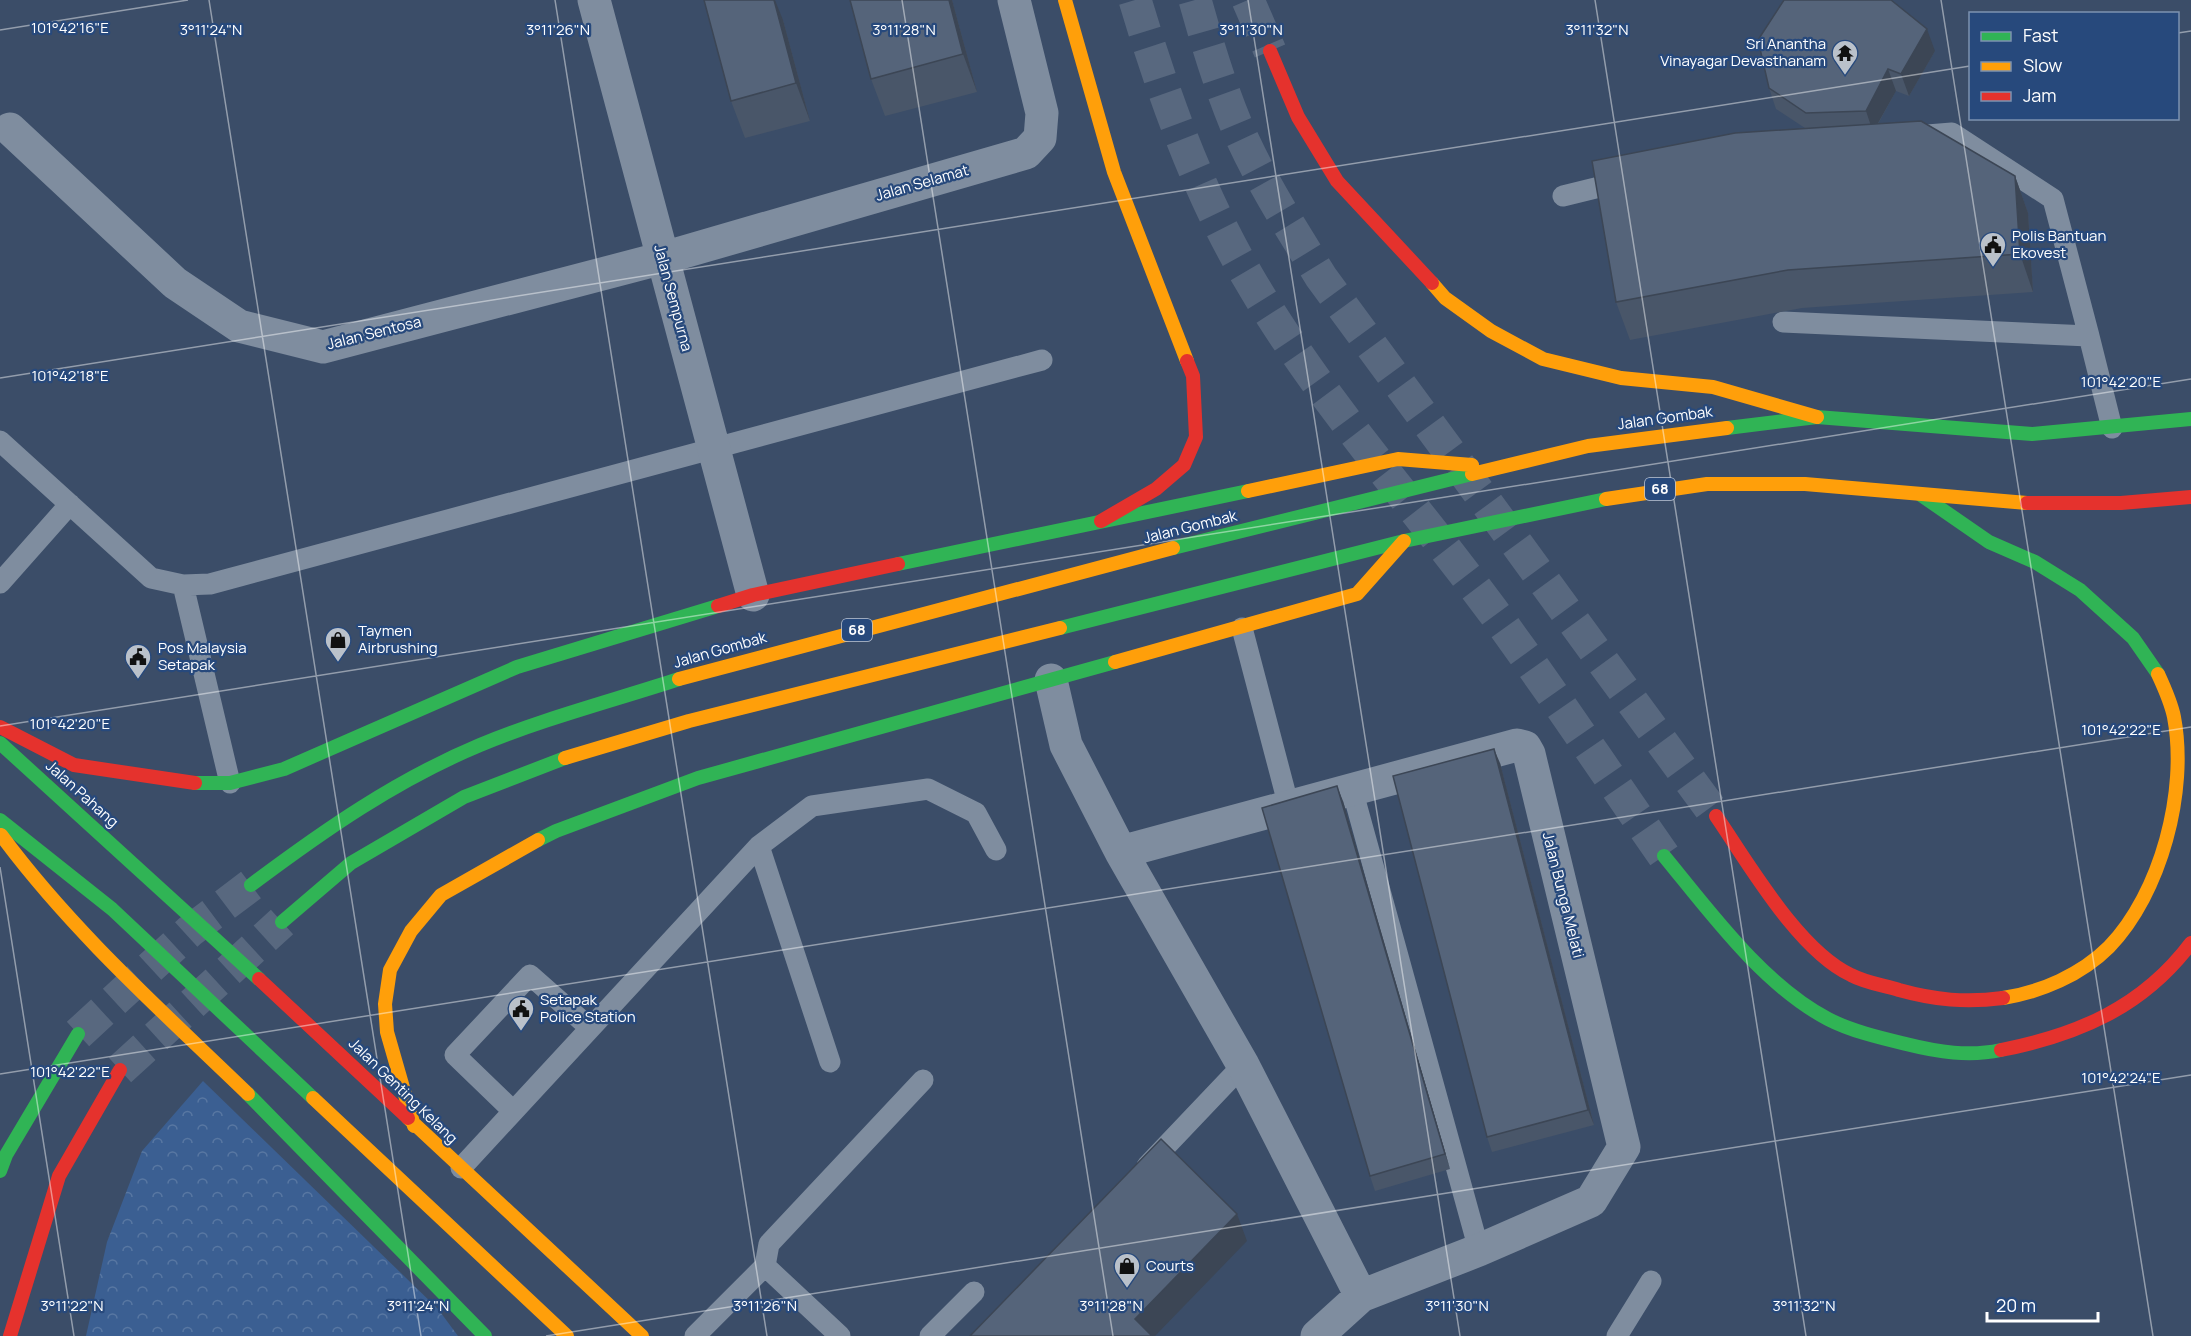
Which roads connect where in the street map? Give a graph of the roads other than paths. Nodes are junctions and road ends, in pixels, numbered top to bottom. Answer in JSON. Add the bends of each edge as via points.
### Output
{"nodes":[{"id":1,"x":594,"y":0,"type":"edge"},
{"id":2,"x":1014,"y":0,"type":"edge"},
{"id":3,"x":1065,"y":0,"type":"edge"},
{"id":4,"x":1270,"y":51,"type":"tunnel mouth"},
{"id":5,"x":10,"y":129,"type":"dead end"},
{"id":6,"x":1893,"y":138,"type":"edge"},
{"id":7,"x":1641,"y":177,"type":"edge"},
{"id":8,"x":1563,"y":196,"type":"dead end"},
{"id":9,"x":663,"y":258,"type":"junction"},
{"id":10,"x":1783,"y":322,"type":"dead end"},
{"id":11,"x":2089,"y":336,"type":"junction"},
{"id":12,"x":1042,"y":360,"type":"dead end"},
{"id":13,"x":1817,"y":417,"type":"junction"},
{"id":14,"x":2191,"y":419,"type":"edge"},
{"id":15,"x":2112,"y":428,"type":"junction"},
{"id":16,"x":0,"y":441,"type":"edge"},
{"id":17,"x":713,"y":448,"type":"junction"},
{"id":18,"x":1501,"y":467,"type":"junction"},
{"id":19,"x":1921,"y":495,"type":"junction"},
{"id":20,"x":2191,"y":497,"type":"edge"},
{"id":21,"x":70,"y":504,"type":"junction"},
{"id":22,"x":1101,"y":521,"type":"junction"},
{"id":23,"x":1404,"y":541,"type":"junction"},
{"id":24,"x":0,"y":583,"type":"edge"},
{"id":25,"x":183,"y":585,"type":"junction"},
{"id":26,"x":753,"y":595,"type":"junction"},
{"id":27,"x":1242,"y":627,"type":"junction"},
{"id":28,"x":1051,"y":680,"type":"junction"},
{"id":29,"x":0,"y":727,"type":"edge"},
{"id":30,"x":0,"y":742,"type":"edge"},
{"id":31,"x":230,"y":783,"type":"junction"},
{"id":32,"x":2190,"y":787,"type":"edge"},
{"id":33,"x":1352,"y":789,"type":"junction"},
{"id":34,"x":1289,"y":807,"type":"junction"},
{"id":35,"x":1716,"y":816,"type":"tunnel mouth"},
{"id":36,"x":0,"y":820,"type":"edge"},
{"id":37,"x":0,"y":834,"type":"edge"},
{"id":38,"x":759,"y":846,"type":"junction"},
{"id":39,"x":996,"y":850,"type":"dead end"},
{"id":40,"x":1122,"y":852,"type":"junction"},
{"id":41,"x":1664,"y":856,"type":"tunnel mouth"},
{"id":42,"x":143,"y":869,"type":"joint"},
{"id":43,"x":251,"y":885,"type":"tunnel mouth"},
{"id":44,"x":2158,"y":902,"type":"dead end"},
{"id":45,"x":282,"y":922,"type":"tunnel mouth"},
{"id":46,"x":2191,"y":943,"type":"edge"},
{"id":47,"x":590,"y":1028,"type":"junction"},
{"id":48,"x":78,"y":1034,"type":"tunnel mouth"},
{"id":49,"x":830,"y":1062,"type":"dead end"},
{"id":50,"x":1243,"y":1065,"type":"junction"},
{"id":51,"x":120,"y":1070,"type":"tunnel mouth"},
{"id":52,"x":923,"y":1080,"type":"dead end"},
{"id":53,"x":513,"y":1112,"type":"junction"},
{"id":54,"x":414,"y":1126,"type":"junction"},
{"id":55,"x":461,"y":1168,"type":"junction"},
{"id":56,"x":0,"y":1171,"type":"edge"},
{"id":57,"x":1130,"y":1183,"type":"edge"},
{"id":58,"x":1479,"y":1250,"type":"junction"},
{"id":59,"x":765,"y":1266,"type":"junction"},
{"id":60,"x":1651,"y":1281,"type":"dead end"},
{"id":61,"x":974,"y":1292,"type":"dead end"},
{"id":62,"x":1361,"y":1296,"type":"junction"},
{"id":63,"x":10,"y":1336,"type":"edge"},
{"id":64,"x":485,"y":1336,"type":"edge"},
{"id":65,"x":567,"y":1336,"type":"edge"},
{"id":66,"x":642,"y":1336,"type":"edge"},
{"id":67,"x":695,"y":1336,"type":"edge"},
{"id":68,"x":840,"y":1336,"type":"edge"},
{"id":69,"x":930,"y":1336,"type":"edge"},
{"id":70,"x":1317,"y":1336,"type":"edge"},
{"id":71,"x":1617,"y":1336,"type":"edge"}],
"edges":[{"from":1,"to":9,"type":"street","name":"Jalan Sempurna"},
{"from":2,"to":9,"type":"street","name":"Jalan Selamat","via":[[1042,113],[1040,138],[1026,153]]},
{"from":3,"to":22,"type":"main road","via":[[1114,172],[1193,376],[1196,437],[1184,465],[1156,489]]},
{"from":4,"to":13,"type":"main road","via":[[1298,117],[1337,181],[1444,298],[1491,331],[1543,359],[1621,378],[1713,387]]},
{"from":5,"to":9,"type":"street","name":"Jalan Sentosa","via":[[175,283],[239,326],[323,347]]},
{"from":6,"to":11,"type":"lane","via":[[1952,133],[2053,199]]},
{"from":7,"to":8,"type":"lane"},
{"from":9,"to":17,"type":"street","name":"Jalan Sempurna"},
{"from":10,"to":11,"type":"lane"},
{"from":11,"to":15,"type":"lane"},
{"from":12,"to":17,"type":"lane"},
{"from":13,"to":15,"type":"main road","name":"Jalan Gombak","number":"68","via":[[2032,434]]},
{"from":13,"to":18,"type":"main road","name":"Jalan Gombak","number":"68","via":[[1588,446]]},
{"from":14,"to":15,"type":"main road","name":"Jalan Gombak","number":"68"},
{"from":16,"to":21,"type":"lane"},
{"from":17,"to":25,"type":"lane","via":[[210,584]]},
{"from":17,"to":26,"type":"street","name":"Jalan Sempurna"},
{"from":18,"to":22,"type":"main road","via":[[1398,459]]},
{"from":18,"to":43,"type":"main road","name":"Jalan Gombak","number":"68","via":[[1074,572],[679,678],[480,745],[391,789],[324,830]]},
{"from":19,"to":20,"type":"main road","number":"68","via":[[2021,504],[2121,503]]},
{"from":19,"to":23,"type":"main road","number":"68","via":[[1805,484],[1707,484],[1637,492]]},
{"from":19,"to":32,"type":"main road","via":[[1999,548],[2062,576],[2123,627],[2148,654],[2183,739]]},
{"from":21,"to":24,"type":"lane"},
{"from":21,"to":25,"type":"lane","via":[[151,578]]},
{"from":22,"to":26,"type":"main road"},
{"from":23,"to":27,"type":"main road","via":[[1357,594]]},
{"from":23,"to":45,"type":"main road","number":"68","via":[[586,750],[464,796],[351,863]]},
{"from":25,"to":31,"type":"lane"},
{"from":26,"to":31,"type":"main road","via":[[517,667],[284,769]]},
{"from":27,"to":28,"type":"main road"},
{"from":27,"to":34,"type":"lane"},
{"from":28,"to":40,"type":"street","via":[[1066,745]]},
{"from":28,"to":54,"type":"main road","via":[[698,778],[556,831],[441,895],[411,931],[390,970],[386,1004],[387,1032]]},
{"from":29,"to":31,"type":"main road","via":[[74,765],[181,783]]},
{"from":30,"to":42,"type":"main road","name":"Jalan Pahang"},
{"from":33,"to":34,"type":"street","name":"Jalan Bunga Melati"},
{"from":33,"to":58,"type":"lane"},
{"from":33,"to":58,"type":"street","name":"Jalan Bunga Melati","via":[[1517,745],[1525,747],[1529,754],[1624,1147],[1591,1201]]},
{"from":34,"to":40,"type":"street","name":"Jalan Bunga Melati"},
{"from":35,"to":44,"type":"main road","via":[[1807,943],[1846,973],[1930,998],[1972,1003],[2022,996],[2066,983],[2102,963],[2130,939]]},
{"from":36,"to":65,"type":"main road","via":[[112,909]]},
{"from":37,"to":64,"type":"main road","via":[[37,884],[94,945]]},
{"from":38,"to":39,"type":"lane","via":[[812,806],[928,789],[976,813]]},
{"from":38,"to":47,"type":"lane"},
{"from":38,"to":49,"type":"lane"},
{"from":40,"to":50,"type":"street"},
{"from":41,"to":46,"type":"main road","via":[[1713,917],[1770,978],[1825,1018],[1892,1042],[1975,1054],[2028,1044],[2130,1003],[2176,964]]},
{"from":42,"to":54,"type":"main road","name":"Jalan Genting Kelang"},
{"from":47,"to":53,"type":"lane"},
{"from":47,"to":53,"type":"lane","via":[[531,975],[455,1055]]},
{"from":48,"to":56,"type":"main road"},
{"from":50,"to":57,"type":"lane"},
{"from":50,"to":62,"type":"street"},
{"from":51,"to":63,"type":"main road","via":[[59,1176]]},
{"from":52,"to":59,"type":"lane","via":[[769,1244]]},
{"from":53,"to":55,"type":"lane"},
{"from":54,"to":55,"type":"main road","name":"Jalan Genting Kelang"},
{"from":55,"to":66,"type":"main road","name":"Jalan Genting Kelang"},
{"from":58,"to":62,"type":"street","name":"Jalan Bunga Melati"},
{"from":59,"to":67,"type":"lane"},
{"from":59,"to":68,"type":"lane"},
{"from":60,"to":71,"type":"lane"},
{"from":61,"to":69,"type":"lane"},
{"from":62,"to":70,"type":"street","name":"Jalan Bunga Melati"}]}
